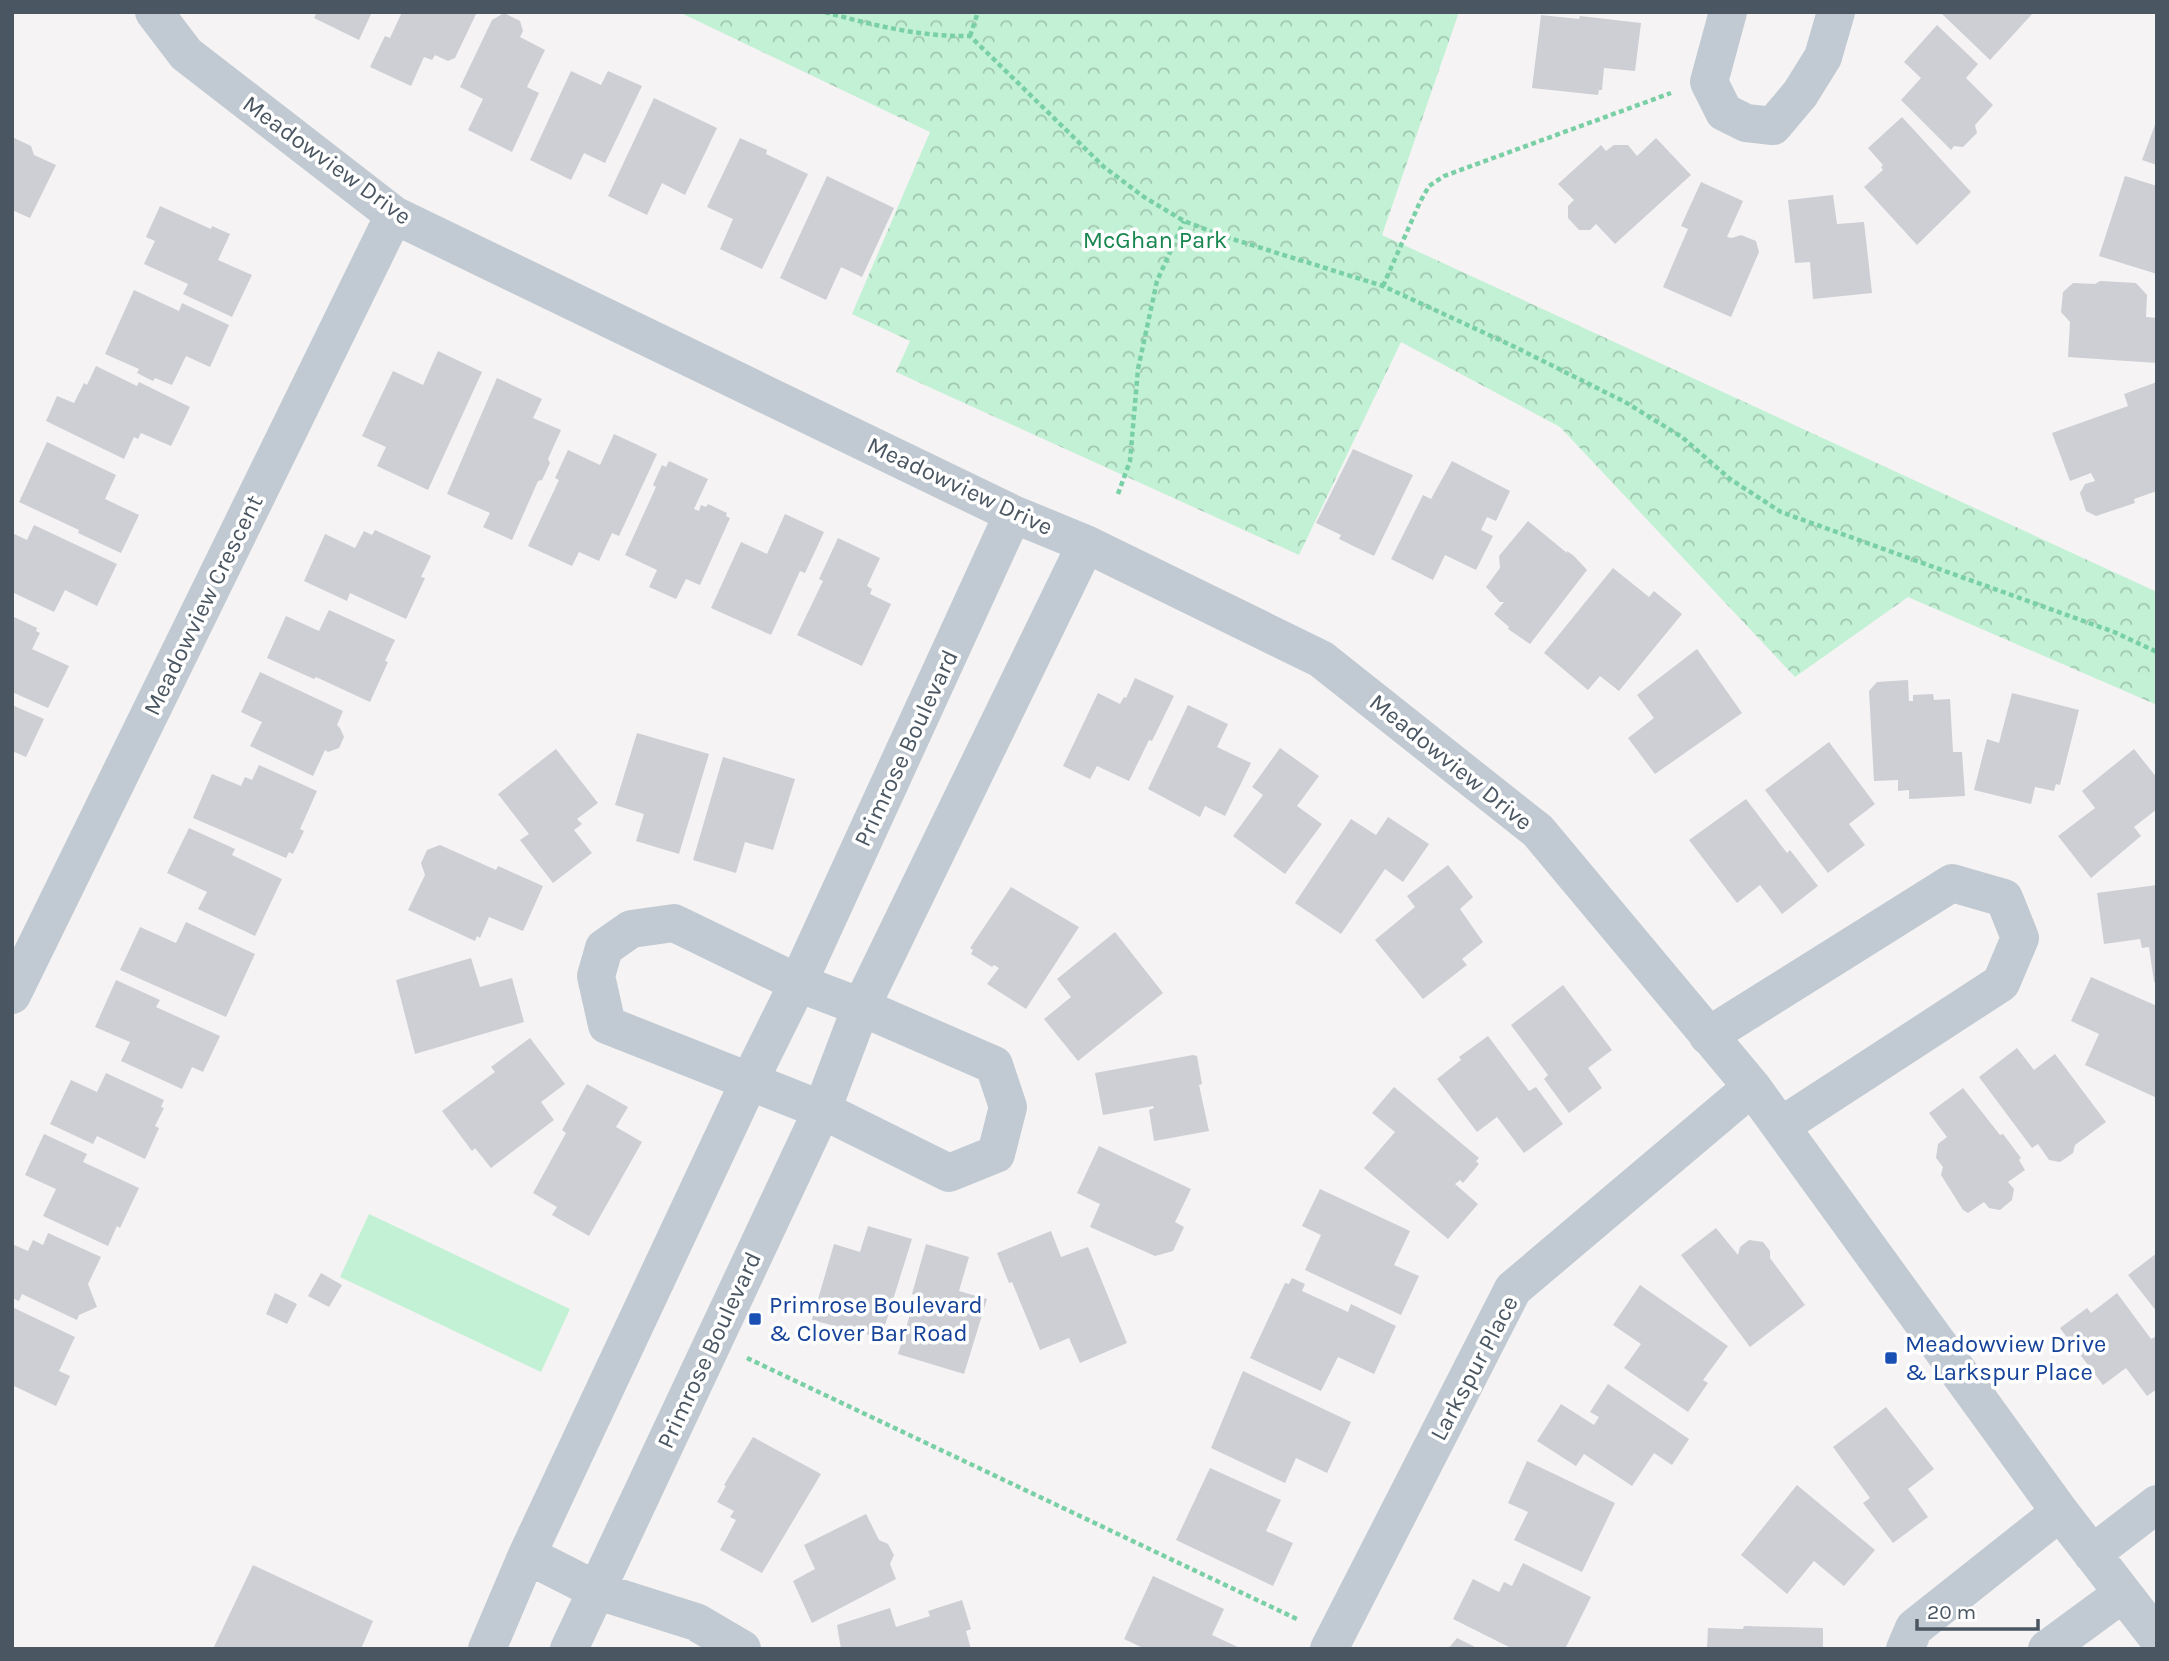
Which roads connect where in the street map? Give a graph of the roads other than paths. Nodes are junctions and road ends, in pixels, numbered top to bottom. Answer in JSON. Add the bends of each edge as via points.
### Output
{"nodes":[{"id":1,"x":153,"y":12,"type":"edge"},
{"id":2,"x":1728,"y":12,"type":"edge"},
{"id":3,"x":1836,"y":12,"type":"edge"},
{"id":4,"x":394,"y":215,"type":"junction"},
{"id":5,"x":1013,"y":514,"type":"junction"},
{"id":6,"x":1086,"y":544,"type":"junction"},
{"id":7,"x":798,"y":983,"type":"junction"},
{"id":8,"x":12,"y":995,"type":"edge"},
{"id":9,"x":861,"y":1007,"type":"junction"},
{"id":10,"x":1707,"y":1035,"type":"junction"},
{"id":11,"x":749,"y":1082,"type":"junction"},
{"id":12,"x":1752,"y":1087,"type":"junction"},
{"id":13,"x":822,"y":1110,"type":"junction"},
{"id":14,"x":1782,"y":1126,"type":"junction"},
{"id":15,"x":2157,"y":1504,"type":"edge"},
{"id":16,"x":2060,"y":1512,"type":"junction"},
{"id":17,"x":2092,"y":1554,"type":"junction"},
{"id":18,"x":527,"y":1555,"type":"junction"},
{"id":19,"x":598,"y":1591,"type":"junction"},
{"id":20,"x":2122,"y":1594,"type":"junction"},
{"id":21,"x":2157,"y":1637,"type":"edge"},
{"id":22,"x":1331,"y":1643,"type":"edge"},
{"id":23,"x":487,"y":1649,"type":"edge"},
{"id":24,"x":569,"y":1649,"type":"edge"},
{"id":25,"x":742,"y":1649,"type":"edge"},
{"id":26,"x":1905,"y":1649,"type":"edge"},
{"id":27,"x":2047,"y":1649,"type":"edge"}],
"edges":[{"from":1,"to":4,"type":"street","name":"Meadowview Drive","via":[[186,54]]},
{"from":2,"to":3,"type":"street","via":[[1709,82],[1724,112],[1746,123],[1773,126],[1822,57]]},
{"from":4,"to":5,"type":"street","name":"Meadowview Drive"},
{"from":4,"to":8,"type":"street","name":"Meadowview Crescent"},
{"from":5,"to":6,"type":"street","name":"Meadowview Drive"},
{"from":5,"to":7,"type":"street","name":"Primrose Boulevard"},
{"from":6,"to":9,"type":"street","name":"Primrose Boulevard"},
{"from":6,"to":10,"type":"street","name":"Meadowview Drive","via":[[1321,659],[1538,831]]},
{"from":7,"to":9,"type":"street"},
{"from":7,"to":11,"type":"street","name":"Primrose Boulevard"},
{"from":7,"to":11,"type":"street","via":[[674,923],[631,929],[604,948],[596,976],[607,1025]]},
{"from":9,"to":13,"type":"street","name":"Primrose Boulevard"},
{"from":9,"to":13,"type":"street","via":[[994,1065],[1008,1107],[996,1154],[949,1173]]},
{"from":10,"to":12,"type":"street","name":"Meadowview Drive"},
{"from":10,"to":14,"type":"street","via":[[1952,883],[2004,898],[2020,938],[2001,983]]},
{"from":11,"to":13,"type":"street"},
{"from":11,"to":18,"type":"street","name":"Primrose Boulevard"},
{"from":12,"to":14,"type":"street","name":"Meadowview Drive"},
{"from":12,"to":22,"type":"street","name":"Larkspur Place","via":[[1513,1289]]},
{"from":13,"to":19,"type":"street","name":"Primrose Boulevard"},
{"from":14,"to":16,"type":"street","name":"Meadowview Drive"},
{"from":15,"to":17,"type":"street"},
{"from":16,"to":17,"type":"street","name":"Meadowview Drive"},
{"from":16,"to":26,"type":"street","via":[[1914,1628]]},
{"from":17,"to":20,"type":"street","name":"Meadowview Drive"},
{"from":18,"to":19,"type":"street"},
{"from":18,"to":23,"type":"street","name":"Primrose Boulevard"},
{"from":19,"to":24,"type":"street","name":"Primrose Boulevard"},
{"from":19,"to":25,"type":"street","via":[[696,1622]]},
{"from":20,"to":21,"type":"street","name":"Meadowview Drive"},
{"from":20,"to":27,"type":"street"}]}
